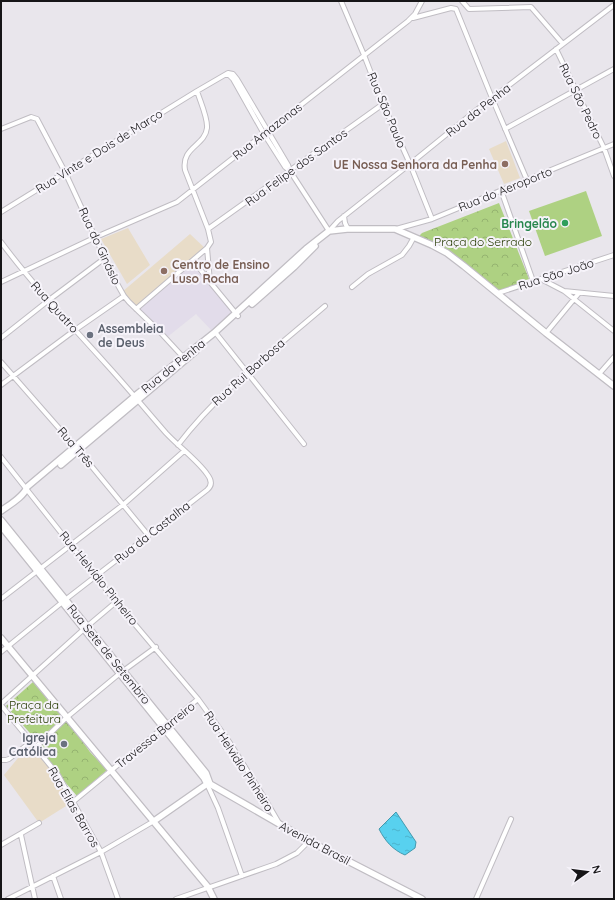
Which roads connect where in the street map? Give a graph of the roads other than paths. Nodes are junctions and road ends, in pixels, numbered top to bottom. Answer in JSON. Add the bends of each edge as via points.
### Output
{"nodes":[{"id":1,"x":341,"y":1,"type":"edge"},
{"id":2,"x":422,"y":1,"type":"edge"},
{"id":3,"x":462,"y":1,"type":"edge"},
{"id":4,"x":610,"y":1,"type":"edge"},
{"id":5,"x":614,"y":5,"type":"edge"},
{"id":6,"x":412,"y":18,"type":"junction"},
{"id":7,"x":563,"y":44,"type":"junction"},
{"id":8,"x":556,"y":49,"type":"junction"},
{"id":9,"x":364,"y":55,"type":"junction"},
{"id":10,"x":614,"y":69,"type":"edge"},
{"id":11,"x":576,"y":90,"type":"junction"},
{"id":12,"x":197,"y":91,"type":"junction"},
{"id":13,"x":492,"y":98,"type":"junction"},
{"id":14,"x":383,"y":104,"type":"junction"},
{"id":15,"x":1,"y":129,"type":"edge"},
{"id":16,"x":505,"y":129,"type":"junction"},
{"id":17,"x":266,"y":132,"type":"junction"},
{"id":18,"x":614,"y":144,"type":"edge"},
{"id":19,"x":604,"y":148,"type":"junction"},
{"id":20,"x":410,"y":164,"type":"junction"},
{"id":21,"x":290,"y":171,"type":"junction"},
{"id":22,"x":65,"y":172,"type":"junction"},
{"id":23,"x":614,"y":176,"type":"edge"},
{"id":24,"x":527,"y":180,"type":"junction"},
{"id":25,"x":194,"y":190,"type":"junction"},
{"id":26,"x":501,"y":190,"type":"junction"},
{"id":27,"x":1,"y":212,"type":"edge"},
{"id":28,"x":344,"y":216,"type":"junction"},
{"id":29,"x":432,"y":219,"type":"junction"},
{"id":30,"x":208,"y":229,"type":"junction"},
{"id":31,"x":348,"y":229,"type":"junction"},
{"id":32,"x":395,"y":229,"type":"junction"},
{"id":33,"x":329,"y":231,"type":"junction"},
{"id":34,"x":414,"y":236,"type":"junction"},
{"id":35,"x":96,"y":237,"type":"junction"},
{"id":36,"x":1,"y":242,"type":"edge"},
{"id":37,"x":207,"y":248,"type":"junction"},
{"id":38,"x":614,"y":255,"type":"edge"},
{"id":39,"x":105,"y":258,"type":"junction"},
{"id":40,"x":193,"y":260,"type":"junction"},
{"id":41,"x":23,"y":271,"type":"junction"},
{"id":42,"x":541,"y":279,"type":"junction"},
{"id":43,"x":533,"y":281,"type":"junction"},
{"id":44,"x":1,"y":282,"type":"edge"},
{"id":45,"x":210,"y":282,"type":"junction"},
{"id":46,"x":352,"y":287,"type":"dead end"},
{"id":47,"x":564,"y":291,"type":"junction"},
{"id":48,"x":498,"y":293,"type":"junction"},
{"id":49,"x":579,"y":293,"type":"junction"},
{"id":50,"x":124,"y":296,"type":"junction"},
{"id":51,"x":614,"y":296,"type":"edge"},
{"id":52,"x":574,"y":299,"type":"junction"},
{"id":53,"x":49,"y":300,"type":"junction"},
{"id":54,"x":325,"y":306,"type":"dead end"},
{"id":55,"x":136,"y":309,"type":"junction"},
{"id":56,"x":237,"y":315,"type":"junction"},
{"id":57,"x":75,"y":330,"type":"junction"},
{"id":58,"x":614,"y":331,"type":"edge"},
{"id":59,"x":216,"y":333,"type":"junction"},
{"id":60,"x":546,"y":333,"type":"junction"},
{"id":61,"x":1,"y":338,"type":"edge"},
{"id":62,"x":614,"y":357,"type":"edge"},
{"id":63,"x":184,"y":358,"type":"junction"},
{"id":64,"x":1,"y":362,"type":"edge"},
{"id":65,"x":247,"y":372,"type":"junction"},
{"id":66,"x":599,"y":374,"type":"junction"},
{"id":67,"x":13,"y":376,"type":"junction"},
{"id":68,"x":1,"y":385,"type":"edge"},
{"id":69,"x":614,"y":386,"type":"edge"},
{"id":70,"x":137,"y":398,"type":"junction"},
{"id":71,"x":304,"y":444,"type":"dead end"},
{"id":72,"x":178,"y":445,"type":"junction"},
{"id":73,"x":77,"y":449,"type":"junction"},
{"id":74,"x":184,"y":451,"type":"junction"},
{"id":75,"x":1,"y":457,"type":"edge"},
{"id":76,"x":210,"y":487,"type":"joint"},
{"id":77,"x":27,"y":490,"type":"junction"},
{"id":78,"x":124,"y":504,"type":"junction"},
{"id":79,"x":1,"y":511,"type":"edge"},
{"id":80,"x":1,"y":520,"type":"edge"},
{"id":81,"x":1,"y":526,"type":"edge"},
{"id":82,"x":148,"y":535,"type":"junction"},
{"id":83,"x":72,"y":545,"type":"junction"},
{"id":84,"x":20,"y":547,"type":"junction"},
{"id":85,"x":39,"y":570,"type":"junction"},
{"id":86,"x":97,"y":576,"type":"junction"},
{"id":87,"x":1,"y":599,"type":"edge"},
{"id":88,"x":63,"y":601,"type":"junction"},
{"id":89,"x":116,"y":602,"type":"junction"},
{"id":90,"x":86,"y":627,"type":"junction"},
{"id":91,"x":1,"y":638,"type":"edge"},
{"id":92,"x":8,"y":646,"type":"junction"},
{"id":93,"x":156,"y":647,"type":"junction"},
{"id":94,"x":1,"y":652,"type":"edge"},
{"id":95,"x":121,"y":672,"type":"junction"},
{"id":96,"x":32,"y":676,"type":"junction"},
{"id":97,"x":198,"y":699,"type":"junction"},
{"id":98,"x":1,"y":704,"type":"edge"},
{"id":99,"x":66,"y":718,"type":"junction"},
{"id":100,"x":165,"y":726,"type":"junction"},
{"id":101,"x":32,"y":741,"type":"junction"},
{"id":102,"x":36,"y":747,"type":"junction"},
{"id":103,"x":1,"y":760,"type":"edge"},
{"id":104,"x":111,"y":771,"type":"junction"},
{"id":105,"x":209,"y":784,"type":"junction"},
{"id":106,"x":74,"y":801,"type":"junction"},
{"id":107,"x":511,"y":819,"type":"dead end"},
{"id":108,"x":154,"y":821,"type":"junction"},
{"id":109,"x":39,"y":823,"type":"dead end"},
{"id":110,"x":279,"y":824,"type":"junction"},
{"id":111,"x":20,"y":835,"type":"junction"},
{"id":112,"x":309,"y":841,"type":"junction"},
{"id":113,"x":1,"y":845,"type":"edge"},
{"id":114,"x":101,"y":852,"type":"junction"},
{"id":115,"x":53,"y":876,"type":"junction"},
{"id":116,"x":242,"y":876,"type":"junction"},
{"id":117,"x":32,"y":886,"type":"junction"},
{"id":118,"x":208,"y":887,"type":"junction"},
{"id":119,"x":8,"y":899,"type":"edge"},
{"id":120,"x":35,"y":899,"type":"edge"},
{"id":121,"x":61,"y":899,"type":"edge"},
{"id":122,"x":118,"y":899,"type":"edge"},
{"id":123,"x":176,"y":899,"type":"edge"},
{"id":124,"x":214,"y":899,"type":"edge"},
{"id":125,"x":422,"y":899,"type":"edge"},
{"id":126,"x":476,"y":899,"type":"edge"}],
"edges":[{"from":1,"to":9,"type":"street","name":"Rua São Paulo"},
{"from":2,"to":6,"type":"street","name":"Rua Amazonas"},
{"from":3,"to":7,"type":"street","via":[[470,9],[531,7]]},
{"from":4,"to":5,"type":"street"},
{"from":5,"to":7,"type":"street","name":"Rua da Penha"},
{"from":6,"to":9,"type":"street","name":"Rua Amazonas"},
{"from":6,"to":13,"type":"street","via":[[451,8],[456,10]]},
{"from":7,"to":8,"type":"street","name":"Rua da Penha"},
{"from":8,"to":11,"type":"street","name":"Rua São Pedro"},
{"from":8,"to":13,"type":"street","name":"Rua da Penha"},
{"from":9,"to":14,"type":"street","name":"Rua São Paulo"},
{"from":9,"to":17,"type":"street","name":"Rua Amazonas"},
{"from":10,"to":11,"type":"street"},
{"from":11,"to":16,"type":"street"},
{"from":11,"to":19,"type":"street","name":"Rua São Pedro"},
{"from":12,"to":17,"type":"street","name":"Rua Vinte e Dois de Março","via":[[227,74],[236,83]]},
{"from":12,"to":22,"type":"street","name":"Rua Vinte e Dois de Março"},
{"from":12,"to":25,"type":"street","via":[[207,125],[204,136],[185,157],[185,170]]},
{"from":13,"to":16,"type":"street"},
{"from":13,"to":20,"type":"street","name":"Rua da Penha"},
{"from":14,"to":20,"type":"street","name":"Rua São Paulo"},
{"from":14,"to":21,"type":"street","name":"Rua Felipe dos Santos"},
{"from":15,"to":22,"type":"street","name":"Rua do Ginásio","via":[[35,117]]},
{"from":16,"to":24,"type":"street"},
{"from":17,"to":21,"type":"street","via":[[284,167]]},
{"from":17,"to":25,"type":"street","name":"Rua Amazonas"},
{"from":18,"to":19,"type":"street","name":"Rua do Aeroporto"},
{"from":19,"to":23,"type":"street","name":"Rua São Pedro"},
{"from":19,"to":24,"type":"street","name":"Rua do Aeroporto"},
{"from":20,"to":28,"type":"street","name":"Rua da Penha"},
{"from":20,"to":29,"type":"street","name":"Rua São Paulo"},
{"from":21,"to":30,"type":"street","name":"Rua Felipe dos Santos"},
{"from":21,"to":33,"type":"street"},
{"from":22,"to":27,"type":"street","name":"Rua Vinte e Dois de Março"},
{"from":22,"to":35,"type":"street","name":"Rua do Ginásio"},
{"from":24,"to":26,"type":"street","name":"Rua do Aeroporto"},
{"from":25,"to":30,"type":"street"},
{"from":25,"to":35,"type":"street","name":"Rua Amazonas","via":[[177,202]]},
{"from":26,"to":29,"type":"street","name":"Rua do Aeroporto"},
{"from":26,"to":43,"type":"street"},
{"from":28,"to":31,"type":"street"},
{"from":28,"to":33,"type":"street","name":"Rua da Penha"},
{"from":29,"to":32,"type":"street","name":"Rua do Aeroporto"},
{"from":30,"to":37,"type":"street","via":[[211,242]]},
{"from":31,"to":32,"type":"street"},
{"from":31,"to":33,"type":"street"},
{"from":32,"to":34,"type":"street"},
{"from":33,"to":56,"type":"street","name":"Rua da Penha","via":[[313,249]]},
{"from":34,"to":46,"type":"street","via":[[402,255],[368,274]]},
{"from":34,"to":48,"type":"street","via":[[447,253]]},
{"from":35,"to":39,"type":"street","name":"Rua do Ginásio"},
{"from":35,"to":41,"type":"street","name":"Rua Amazonas"},
{"from":36,"to":41,"type":"street","name":"Rua Quatro"},
{"from":37,"to":40,"type":"street"},
{"from":37,"to":45,"type":"street"},
{"from":38,"to":42,"type":"street","name":"Rua São João"},
{"from":39,"to":50,"type":"street","name":"Rua do Ginásio"},
{"from":39,"to":53,"type":"street"},
{"from":40,"to":45,"type":"street"},
{"from":40,"to":55,"type":"street"},
{"from":41,"to":44,"type":"street","name":"Rua Amazonas"},
{"from":41,"to":53,"type":"street","name":"Rua Quatro"},
{"from":42,"to":43,"type":"street","name":"Rua São João"},
{"from":42,"to":47,"type":"street"},
{"from":43,"to":48,"type":"street","name":"Rua São João"},
{"from":45,"to":56,"type":"street"},
{"from":47,"to":49,"type":"street"},
{"from":47,"to":52,"type":"street"},
{"from":48,"to":60,"type":"street"},
{"from":49,"to":51,"type":"street"},
{"from":49,"to":52,"type":"street"},
{"from":50,"to":55,"type":"street","name":"Rua do Ginásio"},
{"from":50,"to":57,"type":"street"},
{"from":52,"to":58,"type":"street"},
{"from":52,"to":60,"type":"street"},
{"from":53,"to":57,"type":"street","name":"Rua Quatro"},
{"from":53,"to":61,"type":"street"},
{"from":54,"to":65,"type":"street","name":"Rua Rui Barbosa"},
{"from":55,"to":63,"type":"street","name":"Rua do Ginásio"},
{"from":56,"to":59,"type":"street","name":"Rua da Penha"},
{"from":57,"to":67,"type":"street"},
{"from":57,"to":70,"type":"street","name":"Rua Quatro"},
{"from":59,"to":63,"type":"street","name":"Rua da Penha"},
{"from":59,"to":65,"type":"street"},
{"from":60,"to":66,"type":"street"},
{"from":62,"to":66,"type":"street"},
{"from":63,"to":70,"type":"street","name":"Rua da Penha"},
{"from":64,"to":67,"type":"street","name":"Rua Três"},
{"from":65,"to":71,"type":"street"},
{"from":65,"to":72,"type":"street","name":"Rua Rui Barbosa","via":[[212,404]]},
{"from":66,"to":69,"type":"street"},
{"from":67,"to":68,"type":"street"},
{"from":67,"to":73,"type":"street","name":"Rua Três"},
{"from":70,"to":72,"type":"street","name":"Rua Quatro"},
{"from":70,"to":73,"type":"street","name":"Rua da Penha"},
{"from":72,"to":74,"type":"street","name":"Rua Quatro"},
{"from":73,"to":77,"type":"street","name":"Rua da Penha"},
{"from":73,"to":78,"type":"street","name":"Rua Três"},
{"from":74,"to":76,"type":"street","name":"Rua Quatro","via":[[207,474],[211,481]]},
{"from":74,"to":78,"type":"street"},
{"from":75,"to":77,"type":"street","name":"Rua Helvídio Pinheiro"},
{"from":76,"to":82,"type":"street","name":"Rua da Castalha"},
{"from":77,"to":79,"type":"street","name":"Rua da Penha"},
{"from":77,"to":83,"type":"street","name":"Rua Helvídio Pinheiro"},
{"from":78,"to":82,"type":"street","name":"Rua Três"},
{"from":78,"to":83,"type":"street"},
{"from":80,"to":84,"type":"street","name":"Rua Sete de Setembro"},
{"from":81,"to":84,"type":"street","name":"Rua Sete de Setembro"},
{"from":82,"to":86,"type":"street","name":"Rua da Castalha"},
{"from":83,"to":85,"type":"street"},
{"from":83,"to":86,"type":"street","name":"Rua Helvídio Pinheiro"},
{"from":84,"to":85,"type":"street","name":"Rua Sete de Setembro"},
{"from":85,"to":87,"type":"street"},
{"from":85,"to":88,"type":"street","name":"Rua Sete de Setembro"},
{"from":86,"to":88,"type":"street","name":"Rua da Castalha"},
{"from":86,"to":89,"type":"street","name":"Rua Helvídio Pinheiro"},
{"from":88,"to":90,"type":"street","name":"Rua Sete de Setembro"},
{"from":88,"to":92,"type":"street","name":"Rua da Castalha"},
{"from":89,"to":90,"type":"street"},
{"from":89,"to":93,"type":"street","name":"Rua Helvídio Pinheiro"},
{"from":90,"to":95,"type":"street","name":"Rua Sete de Setembro"},
{"from":90,"to":96,"type":"street"},
{"from":91,"to":92,"type":"street"},
{"from":92,"to":94,"type":"street","name":"Rua da Castalha"},
{"from":92,"to":96,"type":"street"},
{"from":93,"to":95,"type":"street"},
{"from":93,"to":97,"type":"street","name":"Rua Helvídio Pinheiro"},
{"from":95,"to":99,"type":"street"},
{"from":95,"to":100,"type":"street","name":"Rua Sete de Setembro"},
{"from":96,"to":98,"type":"street"},
{"from":96,"to":99,"type":"street"},
{"from":97,"to":100,"type":"street","name":"Travessa Barreiro"},
{"from":97,"to":110,"type":"street","name":"Rua Helvidio Pinheiro","via":[[230,743]]},
{"from":98,"to":101,"type":"street","name":"Rua Elias Barros"},
{"from":99,"to":102,"type":"street"},
{"from":99,"to":104,"type":"street"},
{"from":100,"to":104,"type":"street","name":"Travessa Barreiro"},
{"from":100,"to":105,"type":"street","name":"Rua Sete de Setembro"},
{"from":101,"to":102,"type":"street","name":"Rua Elias Barros"},
{"from":101,"to":103,"type":"street","via":[[6,760]]},
{"from":102,"to":106,"type":"street","name":"Rua Elias Barros","via":[[58,774]]},
{"from":104,"to":106,"type":"street","name":"Travessa Barreiro"},
{"from":104,"to":108,"type":"street"},
{"from":105,"to":108,"type":"street"},
{"from":105,"to":110,"type":"street","name":"Avenida Brasil"},
{"from":105,"to":116,"type":"street","name":"Rua Sete de Setembro"},
{"from":106,"to":114,"type":"street","name":"Rua Elias Barros"},
{"from":107,"to":126,"type":"street"},
{"from":108,"to":114,"type":"street"},
{"from":108,"to":118,"type":"street"},
{"from":109,"to":111,"type":"street"},
{"from":110,"to":112,"type":"street","name":"Avenida Brasil"},
{"from":111,"to":113,"type":"street"},
{"from":111,"to":117,"type":"street"},
{"from":112,"to":116,"type":"street","via":[[290,857]]},
{"from":112,"to":125,"type":"street","name":"Avenida Brasil"},
{"from":114,"to":115,"type":"street"},
{"from":114,"to":122,"type":"street","name":"Rua Elias Barros"},
{"from":115,"to":117,"type":"street"},
{"from":115,"to":121,"type":"street"},
{"from":116,"to":118,"type":"street"},
{"from":117,"to":119,"type":"street"},
{"from":117,"to":120,"type":"street"},
{"from":118,"to":123,"type":"street"},
{"from":118,"to":124,"type":"street"}]}
